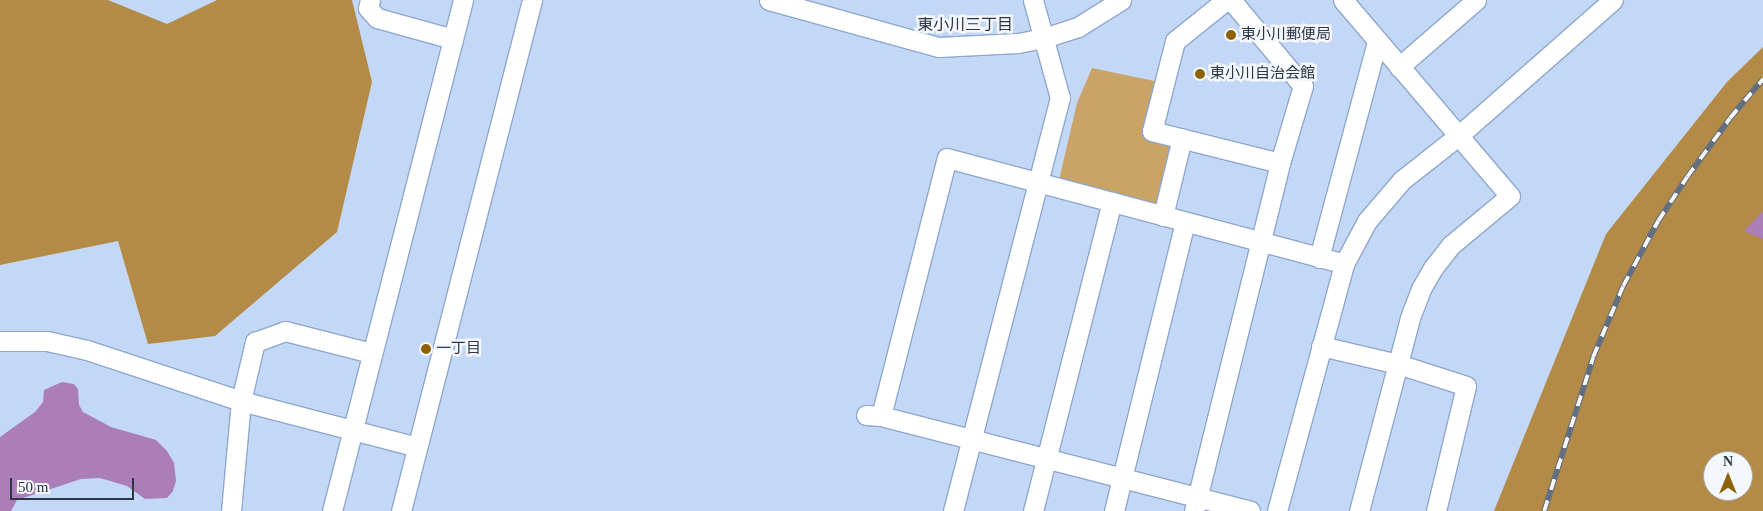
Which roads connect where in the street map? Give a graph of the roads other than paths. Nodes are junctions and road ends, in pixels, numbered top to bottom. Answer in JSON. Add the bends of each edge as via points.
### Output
{"nodes":[{"id":1,"x":370,"y":0,"type":"edge"},
{"id":2,"x":463,"y":0,"type":"edge"},
{"id":3,"x":532,"y":0,"type":"edge"},
{"id":4,"x":769,"y":0,"type":"edge"},
{"id":5,"x":1033,"y":0,"type":"edge"},
{"id":6,"x":1121,"y":0,"type":"edge"},
{"id":7,"x":1226,"y":0,"type":"edge"},
{"id":8,"x":1232,"y":0,"type":"edge"},
{"id":9,"x":1344,"y":0,"type":"edge"},
{"id":10,"x":1476,"y":0,"type":"edge"},
{"id":11,"x":1608,"y":2,"type":"edge"},
{"id":12,"x":1044,"y":38,"type":"junction"},
{"id":13,"x":453,"y":39,"type":"junction"},
{"id":14,"x":1378,"y":42,"type":"junction"},
{"id":15,"x":1399,"y":67,"type":"junction"},
{"id":16,"x":1458,"y":136,"type":"junction"},
{"id":17,"x":1182,"y":138,"type":"junction"},
{"id":18,"x":1280,"y":163,"type":"junction"},
{"id":19,"x":1036,"y":183,"type":"junction"},
{"id":20,"x":1112,"y":202,"type":"junction"},
{"id":21,"x":1163,"y":216,"type":"junction"},
{"id":22,"x":1185,"y":223,"type":"junction"},
{"id":23,"x":1260,"y":242,"type":"junction"},
{"id":24,"x":1319,"y":258,"type":"junction"},
{"id":25,"x":1344,"y":264,"type":"junction"},
{"id":26,"x":0,"y":341,"type":"edge"},
{"id":27,"x":1320,"y":346,"type":"junction"},
{"id":28,"x":371,"y":354,"type":"junction"},
{"id":29,"x":1398,"y":364,"type":"junction"},
{"id":30,"x":241,"y":400,"type":"junction"},
{"id":31,"x":353,"y":429,"type":"junction"},
{"id":32,"x":971,"y":439,"type":"junction"},
{"id":33,"x":418,"y":447,"type":"junction"},
{"id":34,"x":1047,"y":459,"type":"junction"},
{"id":35,"x":1122,"y":478,"type":"junction"},
{"id":36,"x":1196,"y":504,"type":"edge"},
{"id":37,"x":231,"y":511,"type":"edge"},
{"id":38,"x":332,"y":511,"type":"edge"},
{"id":39,"x":401,"y":511,"type":"edge"},
{"id":40,"x":953,"y":511,"type":"edge"},
{"id":41,"x":1033,"y":511,"type":"edge"},
{"id":42,"x":1114,"y":511,"type":"edge"},
{"id":43,"x":1250,"y":511,"type":"edge"},
{"id":44,"x":1277,"y":511,"type":"edge"},
{"id":45,"x":1359,"y":511,"type":"edge"},
{"id":46,"x":1436,"y":511,"type":"edge"}],
"edges":[{"from":1,"to":13,"type":"street","via":[[368,8],[377,18]]},
{"from":2,"to":13,"type":"street"},
{"from":3,"to":33,"type":"street"},
{"from":4,"to":12,"type":"street","via":[[939,47],[1018,43]]},
{"from":5,"to":12,"type":"street"},
{"from":6,"to":12,"type":"street","via":[[1078,27]]},
{"from":7,"to":17,"type":"street","via":[[1175,41],[1152,131]]},
{"from":8,"to":18,"type":"street","via":[[1303,86]]},
{"from":9,"to":14,"type":"street"},
{"from":10,"to":15,"type":"street"},
{"from":11,"to":16,"type":"street"},
{"from":12,"to":19,"type":"street","via":[[1060,98],[1043,170]]},
{"from":13,"to":28,"type":"street"},
{"from":14,"to":15,"type":"street"},
{"from":14,"to":24,"type":"street"},
{"from":15,"to":16,"type":"street"},
{"from":16,"to":25,"type":"street","via":[[1402,180],[1367,221]]},
{"from":16,"to":29,"type":"street","via":[[1510,196],[1451,245],[1433,268],[1421,288]]},
{"from":17,"to":18,"type":"street"},
{"from":17,"to":21,"type":"street"},
{"from":18,"to":23,"type":"street"},
{"from":19,"to":20,"type":"street"},
{"from":19,"to":32,"type":"street"},
{"from":19,"to":32,"type":"street","via":[[947,158],[874,416]]},
{"from":20,"to":21,"type":"street"},
{"from":20,"to":34,"type":"street"},
{"from":21,"to":22,"type":"street"},
{"from":22,"to":23,"type":"street"},
{"from":22,"to":35,"type":"street"},
{"from":23,"to":24,"type":"street"},
{"from":23,"to":36,"type":"street"},
{"from":24,"to":25,"type":"street"},
{"from":25,"to":27,"type":"street"},
{"from":26,"to":30,"type":"street","via":[[48,341],[87,350]]},
{"from":27,"to":29,"type":"street"},
{"from":27,"to":44,"type":"street"},
{"from":28,"to":30,"type":"street","via":[[285,331],[255,342]]},
{"from":28,"to":31,"type":"street"},
{"from":29,"to":45,"type":"street"},
{"from":29,"to":46,"type":"street","via":[[1466,386]]},
{"from":30,"to":31,"type":"street"},
{"from":30,"to":37,"type":"street"},
{"from":31,"to":33,"type":"street"},
{"from":31,"to":38,"type":"street"},
{"from":32,"to":34,"type":"street"},
{"from":32,"to":40,"type":"street"},
{"from":33,"to":39,"type":"street"},
{"from":34,"to":35,"type":"street"},
{"from":34,"to":41,"type":"street"},
{"from":35,"to":36,"type":"street"},
{"from":35,"to":42,"type":"street"},
{"from":36,"to":43,"type":"street"}]}
